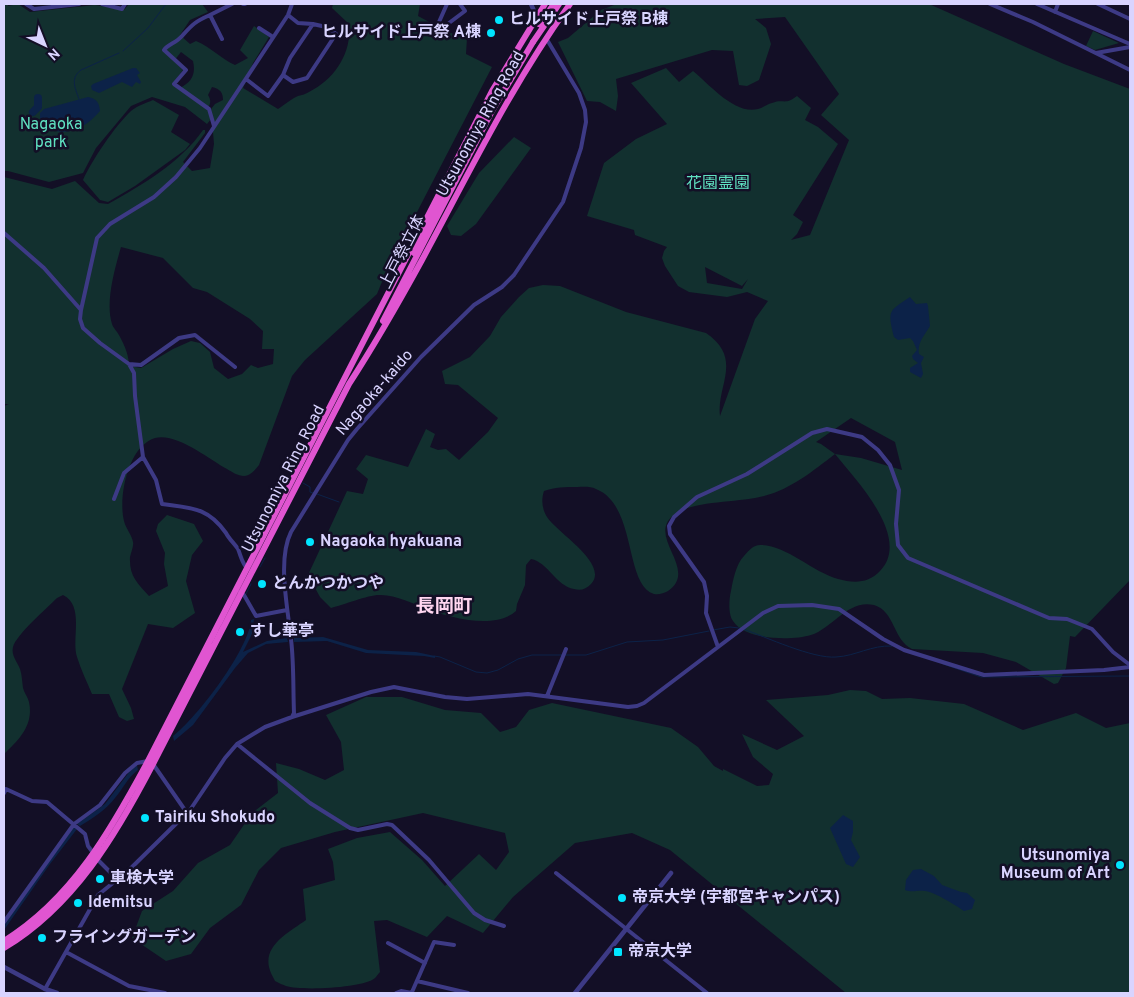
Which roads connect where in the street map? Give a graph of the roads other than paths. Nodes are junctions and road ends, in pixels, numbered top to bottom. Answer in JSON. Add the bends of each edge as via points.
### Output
{"nodes":[{"id":1,"x":26,"y":4,"type":"edge"},
{"id":2,"x":79,"y":4,"type":"edge"},
{"id":3,"x":102,"y":4,"type":"edge"},
{"id":4,"x":125,"y":4,"type":"edge"},
{"id":5,"x":232,"y":4,"type":"edge"},
{"id":6,"x":292,"y":4,"type":"edge"},
{"id":7,"x":447,"y":4,"type":"edge"},
{"id":8,"x":460,"y":4,"type":"edge"},
{"id":9,"x":532,"y":4,"type":"edge"},
{"id":10,"x":545,"y":4,"type":"edge"},
{"id":11,"x":554,"y":4,"type":"edge"},
{"id":12,"x":559,"y":4,"type":"edge"},
{"id":13,"x":570,"y":4,"type":"edge"},
{"id":14,"x":990,"y":4,"type":"edge"},
{"id":15,"x":1037,"y":4,"type":"edge"},
{"id":16,"x":1058,"y":4,"type":"edge"},
{"id":17,"x":1098,"y":4,"type":"edge"},
{"id":18,"x":59,"y":5,"type":"edge"},
{"id":19,"x":1055,"y":12,"type":"junction"},
{"id":20,"x":210,"y":14,"type":"junction"},
{"id":21,"x":288,"y":15,"type":"junction"},
{"id":22,"x":537,"y":18,"type":"junction"},
{"id":23,"x":1130,"y":19,"type":"edge"},
{"id":24,"x":438,"y":22,"type":"dead end"},
{"id":25,"x":313,"y":24,"type":"junction"},
{"id":26,"x":448,"y":26,"type":"dead end"},
{"id":27,"x":259,"y":28,"type":"dead end"},
{"id":28,"x":273,"y":37,"type":"junction"},
{"id":29,"x":546,"y":38,"type":"junction"},
{"id":30,"x":222,"y":39,"type":"dead end"},
{"id":31,"x":531,"y":41,"type":"junction"},
{"id":32,"x":1130,"y":46,"type":"edge"},
{"id":33,"x":1095,"y":53,"type":"junction"},
{"id":34,"x":1130,"y":70,"type":"edge"},
{"id":35,"x":283,"y":75,"type":"junction"},
{"id":36,"x":246,"y":79,"type":"junction"},
{"id":37,"x":214,"y":126,"type":"junction"},
{"id":38,"x":4,"y":233,"type":"edge"},
{"id":39,"x":81,"y":310,"type":"junction"},
{"id":40,"x":129,"y":364,"type":"junction"},
{"id":41,"x":235,"y":367,"type":"dead end"},
{"id":42,"x":347,"y":382,"type":"junction"},
{"id":43,"x":143,"y":457,"type":"junction"},
{"id":44,"x":114,"y":499,"type":"dead end"},
{"id":45,"x":250,"y":570,"type":"junction"},
{"id":46,"x":239,"y":592,"type":"junction"},
{"id":47,"x":287,"y":610,"type":"junction"},
{"id":48,"x":718,"y":647,"type":"junction"},
{"id":49,"x":566,"y":649,"type":"dead end"},
{"id":50,"x":1130,"y":666,"type":"edge"},
{"id":51,"x":547,"y":696,"type":"junction"},
{"id":52,"x":292,"y":716,"type":"junction"},
{"id":53,"x":237,"y":744,"type":"junction"},
{"id":54,"x":151,"y":763,"type":"junction"},
{"id":55,"x":4,"y":793,"type":"edge"},
{"id":56,"x":187,"y":813,"type":"junction"},
{"id":57,"x":74,"y":824,"type":"junction"},
{"id":58,"x":96,"y":857,"type":"junction"},
{"id":59,"x":129,"y":870,"type":"junction"},
{"id":60,"x":556,"y":873,"type":"dead end"},
{"id":61,"x":671,"y":873,"type":"dead end"},
{"id":62,"x":118,"y":880,"type":"junction"},
{"id":63,"x":157,"y":881,"type":"dead end"},
{"id":64,"x":4,"y":922,"type":"edge"},
{"id":65,"x":504,"y":926,"type":"dead end"},
{"id":66,"x":626,"y":930,"type":"junction"},
{"id":67,"x":4,"y":941,"type":"edge"},
{"id":68,"x":388,"y":943,"type":"dead end"},
{"id":69,"x":454,"y":945,"type":"dead end"},
{"id":70,"x":4,"y":948,"type":"edge"},
{"id":71,"x":66,"y":952,"type":"junction"},
{"id":72,"x":425,"y":963,"type":"junction"},
{"id":73,"x":4,"y":968,"type":"edge"},
{"id":74,"x":417,"y":981,"type":"junction"},
{"id":75,"x":45,"y":992,"type":"edge"},
{"id":76,"x":57,"y":993,"type":"edge"},
{"id":77,"x":165,"y":993,"type":"edge"},
{"id":78,"x":396,"y":993,"type":"edge"},
{"id":79,"x":412,"y":993,"type":"edge"},
{"id":80,"x":468,"y":993,"type":"edge"},
{"id":81,"x":575,"y":993,"type":"edge"},
{"id":82,"x":707,"y":993,"type":"edge"}],
"edges":[{"from":1,"to":18,"type":"street","via":[[34,9]]},
{"from":2,"to":18,"type":"street"},
{"from":3,"to":4,"type":"street","via":[[122,8]]},
{"from":5,"to":20,"type":"street"},
{"from":6,"to":21,"type":"street"},
{"from":7,"to":24,"type":"street"},
{"from":8,"to":26,"type":"street","via":[[465,11]]},
{"from":9,"to":22,"type":"street","name":"Nagaoka-kaido"},
{"from":10,"to":22,"type":"highway","name":"Utsunomiya Ring Road"},
{"from":11,"to":31,"type":"highway","name":"上戸祭立体","bridge":true},
{"from":12,"to":31,"type":"highway","name":"上戸祭立体","bridge":true},
{"from":13,"to":29,"type":"highway","name":"Utsunomiya Ring Road"},
{"from":14,"to":33,"type":"street"},
{"from":15,"to":19,"type":"street"},
{"from":16,"to":19,"type":"street"},
{"from":17,"to":23,"type":"street"},
{"from":19,"to":32,"type":"street"},
{"from":20,"to":30,"type":"street"},
{"from":20,"to":37,"type":"street","via":[[186,29],[180,39],[164,50],[186,70],[174,84],[209,109]]},
{"from":21,"to":25,"type":"street","via":[[298,23]]},
{"from":21,"to":28,"type":"street"},
{"from":22,"to":29,"type":"street","name":"Nagaoka-kaido"},
{"from":22,"to":42,"type":"highway","name":"Utsunomiya Ring Road","via":[[492,91]]},
{"from":25,"to":35,"type":"street","via":[[290,58]]},
{"from":25,"to":35,"type":"street","via":[[336,34],[307,78],[293,82]]},
{"from":27,"to":28,"type":"street"},
{"from":28,"to":36,"type":"street"},
{"from":29,"to":42,"type":"highway","name":"Utsunomiya Ring Road","via":[[495,122],[381,333]]},
{"from":29,"to":47,"type":"street","name":"Nagaoka-kaido","via":[[579,93],[585,110],[581,148],[564,202],[514,275],[474,305],[421,357],[348,440],[287,540],[284,583]]},
{"from":31,"to":42,"type":"highway","name":"上戸祭立体","via":[[485,116]]},
{"from":32,"to":33,"type":"street"},
{"from":33,"to":34,"type":"street"},
{"from":35,"to":36,"type":"street","via":[[268,96]]},
{"from":36,"to":37,"type":"street"},
{"from":37,"to":39,"type":"street","via":[[200,148],[154,198],[110,224],[97,238]]},
{"from":38,"to":39,"type":"street","via":[[44,268]]},
{"from":39,"to":40,"type":"street","via":[[84,328]]},
{"from":40,"to":41,"type":"street","via":[[141,365],[179,338],[195,335]]},
{"from":40,"to":43,"type":"street","via":[[134,373]]},
{"from":42,"to":45,"type":"highway","name":"Utsunomiya Ring Road"},
{"from":43,"to":44,"type":"street","via":[[124,473]]},
{"from":43,"to":45,"type":"street","via":[[156,480],[162,504],[197,509],[210,515]]},
{"from":45,"to":46,"type":"highway","name":"Utsunomiya Ring Road"},
{"from":46,"to":47,"type":"street","via":[[256,616]]},
{"from":46,"to":54,"type":"highway","name":"Utsunomiya Ring Road"},
{"from":47,"to":52,"type":"street","name":"Nagaoka-kaido","via":[[291,640]]},
{"from":48,"to":50,"type":"street","via":[[778,606],[812,605],[839,609],[904,650],[984,675]]},
{"from":48,"to":50,"type":"street","via":[[706,613],[704,582],[670,534],[674,517],[697,497],[747,474],[812,433],[827,429],[862,437],[890,465],[899,490],[898,546],[908,558],[1049,618],[1067,619],[1092,629]]},
{"from":48,"to":51,"type":"street","via":[[637,706]]},
{"from":49,"to":51,"type":"street"},
{"from":51,"to":52,"type":"street","via":[[516,694],[467,699],[394,687]]},
{"from":52,"to":53,"type":"street"},
{"from":53,"to":56,"type":"street"},
{"from":53,"to":65,"type":"street","via":[[310,803],[350,828],[360,830],[392,825],[474,913]]},
{"from":54,"to":56,"type":"street"},
{"from":54,"to":57,"type":"street","via":[[137,763],[100,805]]},
{"from":54,"to":58,"type":"highway","name":"Utsunomiya Ring Road","via":[[120,825]]},
{"from":55,"to":57,"type":"street","via":[[6,789],[32,801],[47,802]]},
{"from":56,"to":59,"type":"street"},
{"from":57,"to":58,"type":"street","via":[[85,834]]},
{"from":57,"to":64,"type":"street"},
{"from":58,"to":62,"type":"street"},
{"from":58,"to":67,"type":"highway","name":"Utsunomiya Ring Road","via":[[34,920]]},
{"from":58,"to":70,"type":"highway","name":"Utsunomiya Ring Road","via":[[76,887],[50,913]]},
{"from":59,"to":62,"type":"street"},
{"from":59,"to":63,"type":"street"},
{"from":60,"to":66,"type":"street"},
{"from":61,"to":66,"type":"street"},
{"from":62,"to":71,"type":"street","via":[[95,900]]},
{"from":66,"to":81,"type":"street"},
{"from":66,"to":82,"type":"street"},
{"from":68,"to":72,"type":"street"},
{"from":69,"to":72,"type":"street","via":[[434,942]]},
{"from":71,"to":75,"type":"street"},
{"from":71,"to":77,"type":"street","via":[[129,986]]},
{"from":72,"to":74,"type":"street"},
{"from":73,"to":75,"type":"street"},
{"from":74,"to":79,"type":"street"},
{"from":74,"to":80,"type":"street"},
{"from":75,"to":76,"type":"street"},
{"from":78,"to":79,"type":"street"}]}
